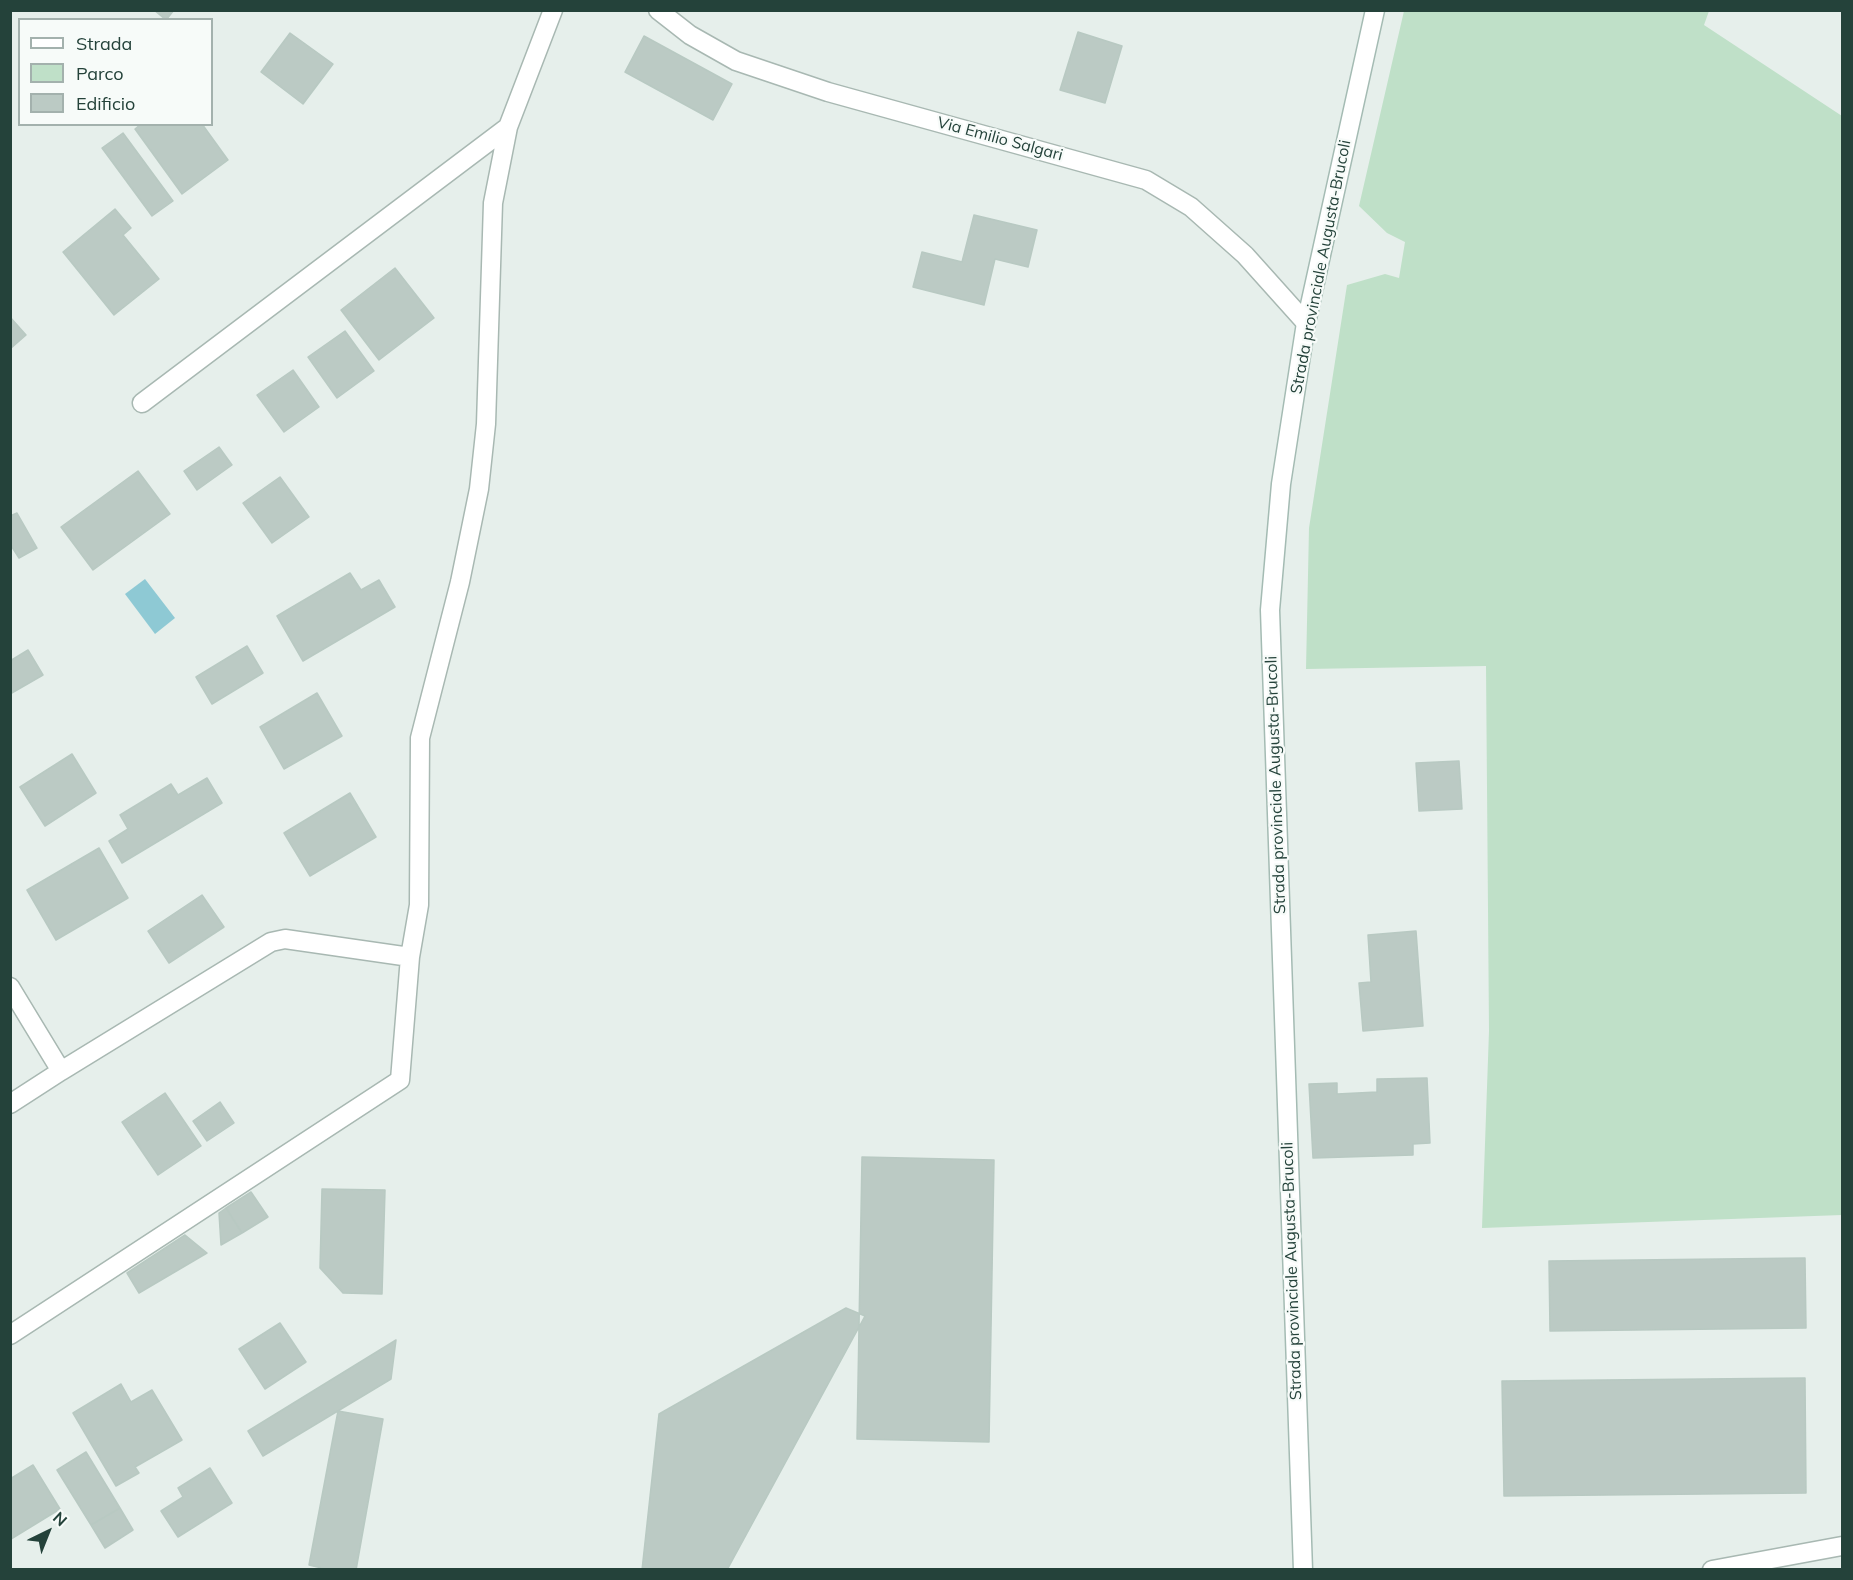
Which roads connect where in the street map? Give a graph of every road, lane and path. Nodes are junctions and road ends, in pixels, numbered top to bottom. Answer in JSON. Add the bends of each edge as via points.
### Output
{"nodes":[{"id":1,"x":553,"y":10,"type":"edge"},
{"id":2,"x":658,"y":10,"type":"edge"},
{"id":3,"x":1375,"y":10,"type":"edge"},
{"id":4,"x":508,"y":127,"type":"junction"},
{"id":5,"x":1306,"y":322,"type":"junction"},
{"id":6,"x":142,"y":403,"type":"dead end"},
{"id":7,"x":410,"y":957,"type":"junction"},
{"id":8,"x":10,"y":987,"type":"edge"},
{"id":9,"x":61,"y":1071,"type":"junction"},
{"id":10,"x":10,"y":1104,"type":"edge"},
{"id":11,"x":10,"y":1335,"type":"edge"},
{"id":12,"x":1842,"y":1546,"type":"edge"},
{"id":13,"x":1303,"y":1569,"type":"edge"},
{"id":14,"x":1712,"y":1569,"type":"edge"}],
"edges":[{"from":1,"to":4,"type":"street"},
{"from":2,"to":5,"type":"street","name":"Via Emilio Salgari","via":[[690,35],[736,61],[828,92],[1146,180],[1191,207],[1236,247]]},
{"from":3,"to":5,"type":"street","name":"Strada provinciale Augusta-Brucoli"},
{"from":4,"to":6,"type":"street"},
{"from":4,"to":7,"type":"street","via":[[493,203],[486,424],[479,489],[420,738],[419,905]]},
{"from":5,"to":13,"type":"street","name":"Strada provinciale Augusta-Brucoli","via":[[1281,484],[1270,610]]},
{"from":7,"to":9,"type":"street","via":[[285,939],[271,942]]},
{"from":7,"to":11,"type":"street","via":[[400,1080]]},
{"from":8,"to":9,"type":"street"},
{"from":9,"to":10,"type":"street"},
{"from":12,"to":14,"type":"street"}]}
